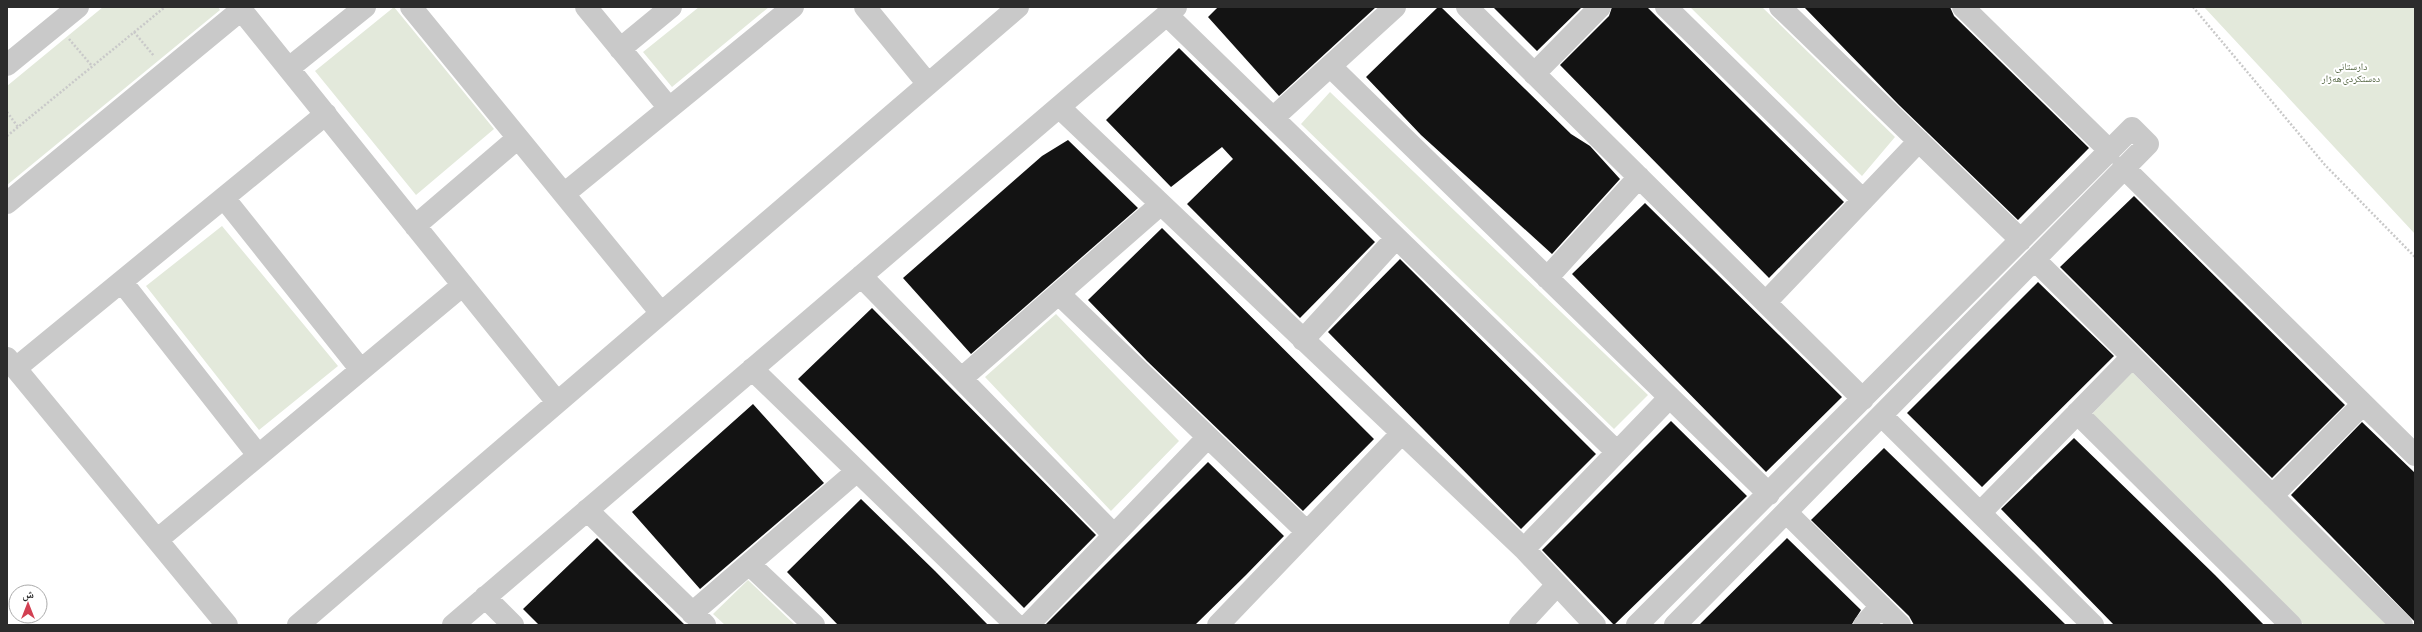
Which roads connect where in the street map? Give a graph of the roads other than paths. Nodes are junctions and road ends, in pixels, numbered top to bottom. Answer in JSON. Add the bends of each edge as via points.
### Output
{"nodes":[{"id":1,"x":78,"y":7,"type":"edge"},
{"id":2,"x":365,"y":7,"type":"edge"},
{"id":3,"x":411,"y":7,"type":"edge"},
{"id":4,"x":586,"y":7,"type":"edge"},
{"id":5,"x":671,"y":7,"type":"edge"},
{"id":6,"x":793,"y":7,"type":"edge"},
{"id":7,"x":865,"y":7,"type":"edge"},
{"id":8,"x":1018,"y":7,"type":"edge"},
{"id":9,"x":1395,"y":7,"type":"edge"},
{"id":10,"x":1467,"y":7,"type":"edge"},
{"id":11,"x":1600,"y":7,"type":"edge"},
{"id":12,"x":1666,"y":7,"type":"edge"},
{"id":13,"x":1963,"y":7,"type":"edge"},
{"id":14,"x":240,"y":8,"type":"edge"},
{"id":15,"x":1783,"y":8,"type":"edge"},
{"id":16,"x":1171,"y":11,"type":"edge"},
{"id":17,"x":620,"y":49,"type":"junction"},
{"id":18,"x":7,"y":65,"type":"edge"},
{"id":19,"x":1330,"y":66,"type":"junction"},
{"id":20,"x":288,"y":68,"type":"junction"},
{"id":21,"x":1534,"y":74,"type":"junction"},
{"id":22,"x":928,"y":84,"type":"junction"},
{"id":23,"x":1059,"y":107,"type":"junction"},
{"id":24,"x":669,"y":108,"type":"junction"},
{"id":25,"x":326,"y":114,"type":"junction"},
{"id":26,"x":1273,"y":118,"type":"junction"},
{"id":27,"x":518,"y":138,"type":"junction"},
{"id":28,"x":1919,"y":141,"type":"junction"},
{"id":29,"x":2109,"y":150,"type":"junction"},
{"id":30,"x":2123,"y":167,"type":"junction"},
{"id":31,"x":1639,"y":177,"type":"junction"},
{"id":32,"x":564,"y":194,"type":"junction"},
{"id":33,"x":224,"y":198,"type":"junction"},
{"id":34,"x":1863,"y":200,"type":"junction"},
{"id":35,"x":7,"y":203,"type":"edge"},
{"id":36,"x":1161,"y":204,"type":"junction"},
{"id":37,"x":415,"y":226,"type":"junction"},
{"id":38,"x":1396,"y":238,"type":"junction"},
{"id":39,"x":2021,"y":240,"type":"junction"},
{"id":40,"x":2035,"y":260,"type":"junction"},
{"id":41,"x":861,"y":276,"type":"junction"},
{"id":42,"x":1547,"y":278,"type":"junction"},
{"id":43,"x":122,"y":282,"type":"junction"},
{"id":44,"x":463,"y":285,"type":"junction"},
{"id":45,"x":1059,"y":294,"type":"junction"},
{"id":46,"x":1766,"y":302,"type":"junction"},
{"id":47,"x":661,"y":313,"type":"junction"},
{"id":48,"x":1303,"y":340,"type":"junction"},
{"id":49,"x":2132,"y":357,"type":"junction"},
{"id":50,"x":11,"y":363,"type":"edge"},
{"id":51,"x":752,"y":369,"type":"junction"},
{"id":52,"x":361,"y":370,"type":"junction"},
{"id":53,"x":962,"y":378,"type":"junction"},
{"id":54,"x":1669,"y":398,"type":"junction"},
{"id":55,"x":1863,"y":399,"type":"junction"},
{"id":56,"x":557,"y":402,"type":"junction"},
{"id":57,"x":2363,"y":404,"type":"junction"},
{"id":58,"x":2077,"y":413,"type":"junction"},
{"id":59,"x":1882,"y":416,"type":"junction"},
{"id":60,"x":1402,"y":433,"type":"junction"},
{"id":61,"x":1207,"y":438,"type":"junction"},
{"id":62,"x":1817,"y":446,"type":"junction"},
{"id":63,"x":1617,"y":452,"type":"junction"},
{"id":64,"x":258,"y":455,"type":"junction"},
{"id":65,"x":2415,"y":456,"type":"edge"},
{"id":66,"x":1836,"y":463,"type":"junction"},
{"id":67,"x":857,"y":471,"type":"junction"},
{"id":68,"x":1769,"y":494,"type":"junction"},
{"id":69,"x":2272,"y":496,"type":"junction"},
{"id":70,"x":587,"y":510,"type":"junction"},
{"id":71,"x":1786,"y":512,"type":"junction"},
{"id":72,"x":1980,"y":513,"type":"junction"},
{"id":73,"x":1306,"y":532,"type":"junction"},
{"id":74,"x":1114,"y":535,"type":"junction"},
{"id":75,"x":157,"y":540,"type":"junction"},
{"id":76,"x":1524,"y":549,"type":"junction"},
{"id":77,"x":750,"y":564,"type":"junction"},
{"id":78,"x":1557,"y":585,"type":"junction"},
{"id":79,"x":485,"y":597,"type":"junction"},
{"id":80,"x":1881,"y":606,"type":"junction"},
{"id":81,"x":699,"y":619,"type":"edge"},
{"id":82,"x":227,"y":625,"type":"edge"},
{"id":83,"x":298,"y":625,"type":"edge"},
{"id":84,"x":453,"y":625,"type":"edge"},
{"id":85,"x":513,"y":625,"type":"edge"},
{"id":86,"x":814,"y":625,"type":"edge"},
{"id":87,"x":1016,"y":625,"type":"edge"},
{"id":88,"x":1028,"y":625,"type":"edge"},
{"id":89,"x":1218,"y":625,"type":"edge"},
{"id":90,"x":1520,"y":625,"type":"edge"},
{"id":91,"x":1595,"y":625,"type":"edge"},
{"id":92,"x":1638,"y":625,"type":"edge"},
{"id":93,"x":1675,"y":625,"type":"edge"},
{"id":94,"x":1864,"y":625,"type":"edge"},
{"id":95,"x":1900,"y":625,"type":"edge"},
{"id":96,"x":2093,"y":625,"type":"edge"},
{"id":97,"x":2291,"y":625,"type":"edge"},
{"id":98,"x":2402,"y":625,"type":"edge"}],
"edges":[{"from":1,"to":18,"type":"street"},
{"from":2,"to":20,"type":"street"},
{"from":3,"to":27,"type":"street"},
{"from":4,"to":17,"type":"street"},
{"from":5,"to":17,"type":"street"},
{"from":6,"to":24,"type":"street"},
{"from":7,"to":22,"type":"street"},
{"from":8,"to":22,"type":"street"},
{"from":9,"to":19,"type":"street"},
{"from":10,"to":21,"type":"street"},
{"from":11,"to":21,"type":"street"},
{"from":12,"to":34,"type":"street"},
{"from":13,"to":29,"type":"street"},
{"from":14,"to":20,"type":"street"},
{"from":14,"to":35,"type":"street"},
{"from":15,"to":28,"type":"street"},
{"from":16,"to":23,"type":"street"},
{"from":16,"to":26,"type":"street"},
{"from":17,"to":24,"type":"street"},
{"from":19,"to":26,"type":"street"},
{"from":19,"to":42,"type":"street"},
{"from":20,"to":25,"type":"street"},
{"from":21,"to":31,"type":"street"},
{"from":22,"to":47,"type":"street"},
{"from":23,"to":36,"type":"street"},
{"from":23,"to":41,"type":"street"},
{"from":24,"to":32,"type":"street"},
{"from":25,"to":33,"type":"street"},
{"from":25,"to":37,"type":"street"},
{"from":26,"to":38,"type":"street"},
{"from":27,"to":32,"type":"street"},
{"from":27,"to":37,"type":"street"},
{"from":28,"to":34,"type":"street"},
{"from":28,"to":39,"type":"street"},
{"from":29,"to":30,"type":"street","via":[[2132,128],[2148,144]]},
{"from":29,"to":39,"type":"street"},
{"from":30,"to":40,"type":"street"},
{"from":30,"to":57,"type":"street"},
{"from":31,"to":42,"type":"street"},
{"from":31,"to":46,"type":"street"},
{"from":32,"to":47,"type":"street"},
{"from":33,"to":43,"type":"street"},
{"from":33,"to":52,"type":"street"},
{"from":34,"to":46,"type":"street"},
{"from":36,"to":45,"type":"street"},
{"from":36,"to":48,"type":"street"},
{"from":37,"to":44,"type":"street"},
{"from":38,"to":48,"type":"street"},
{"from":38,"to":63,"type":"street"},
{"from":39,"to":55,"type":"street"},
{"from":40,"to":49,"type":"street"},
{"from":40,"to":59,"type":"street"},
{"from":41,"to":51,"type":"street"},
{"from":41,"to":53,"type":"street"},
{"from":42,"to":54,"type":"street"},
{"from":43,"to":50,"type":"street"},
{"from":43,"to":64,"type":"street"},
{"from":44,"to":52,"type":"street"},
{"from":44,"to":56,"type":"street"},
{"from":45,"to":53,"type":"street"},
{"from":45,"to":61,"type":"street"},
{"from":46,"to":55,"type":"street"},
{"from":47,"to":56,"type":"street"},
{"from":48,"to":60,"type":"street"},
{"from":49,"to":58,"type":"street"},
{"from":49,"to":69,"type":"street"},
{"from":50,"to":75,"type":"street"},
{"from":51,"to":67,"type":"street"},
{"from":51,"to":70,"type":"street"},
{"from":52,"to":64,"type":"street"},
{"from":53,"to":74,"type":"street"},
{"from":54,"to":63,"type":"street"},
{"from":54,"to":68,"type":"street"},
{"from":55,"to":62,"type":"street"},
{"from":56,"to":83,"type":"street"},
{"from":57,"to":65,"type":"street"},
{"from":57,"to":69,"type":"street"},
{"from":58,"to":72,"type":"street"},
{"from":58,"to":97,"type":"street"},
{"from":59,"to":66,"type":"street"},
{"from":59,"to":72,"type":"street"},
{"from":60,"to":73,"type":"street"},
{"from":60,"to":76,"type":"street"},
{"from":61,"to":73,"type":"street"},
{"from":61,"to":74,"type":"street"},
{"from":62,"to":66,"type":"street"},
{"from":62,"to":68,"type":"street"},
{"from":63,"to":76,"type":"street"},
{"from":64,"to":75,"type":"street"},
{"from":66,"to":71,"type":"street"},
{"from":67,"to":77,"type":"street"},
{"from":67,"to":87,"type":"street"},
{"from":68,"to":92,"type":"street"},
{"from":69,"to":98,"type":"street"},
{"from":70,"to":79,"type":"street"},
{"from":70,"to":81,"type":"street"},
{"from":71,"to":80,"type":"street"},
{"from":71,"to":93,"type":"street"},
{"from":72,"to":96,"type":"street"},
{"from":73,"to":89,"type":"street"},
{"from":74,"to":88,"type":"street"},
{"from":75,"to":82,"type":"street"},
{"from":76,"to":78,"type":"street"},
{"from":77,"to":81,"type":"street"},
{"from":77,"to":86,"type":"street"},
{"from":78,"to":90,"type":"street"},
{"from":78,"to":91,"type":"street"},
{"from":79,"to":84,"type":"street"},
{"from":79,"to":85,"type":"street"},
{"from":80,"to":94,"type":"street"},
{"from":80,"to":95,"type":"street"}]}
